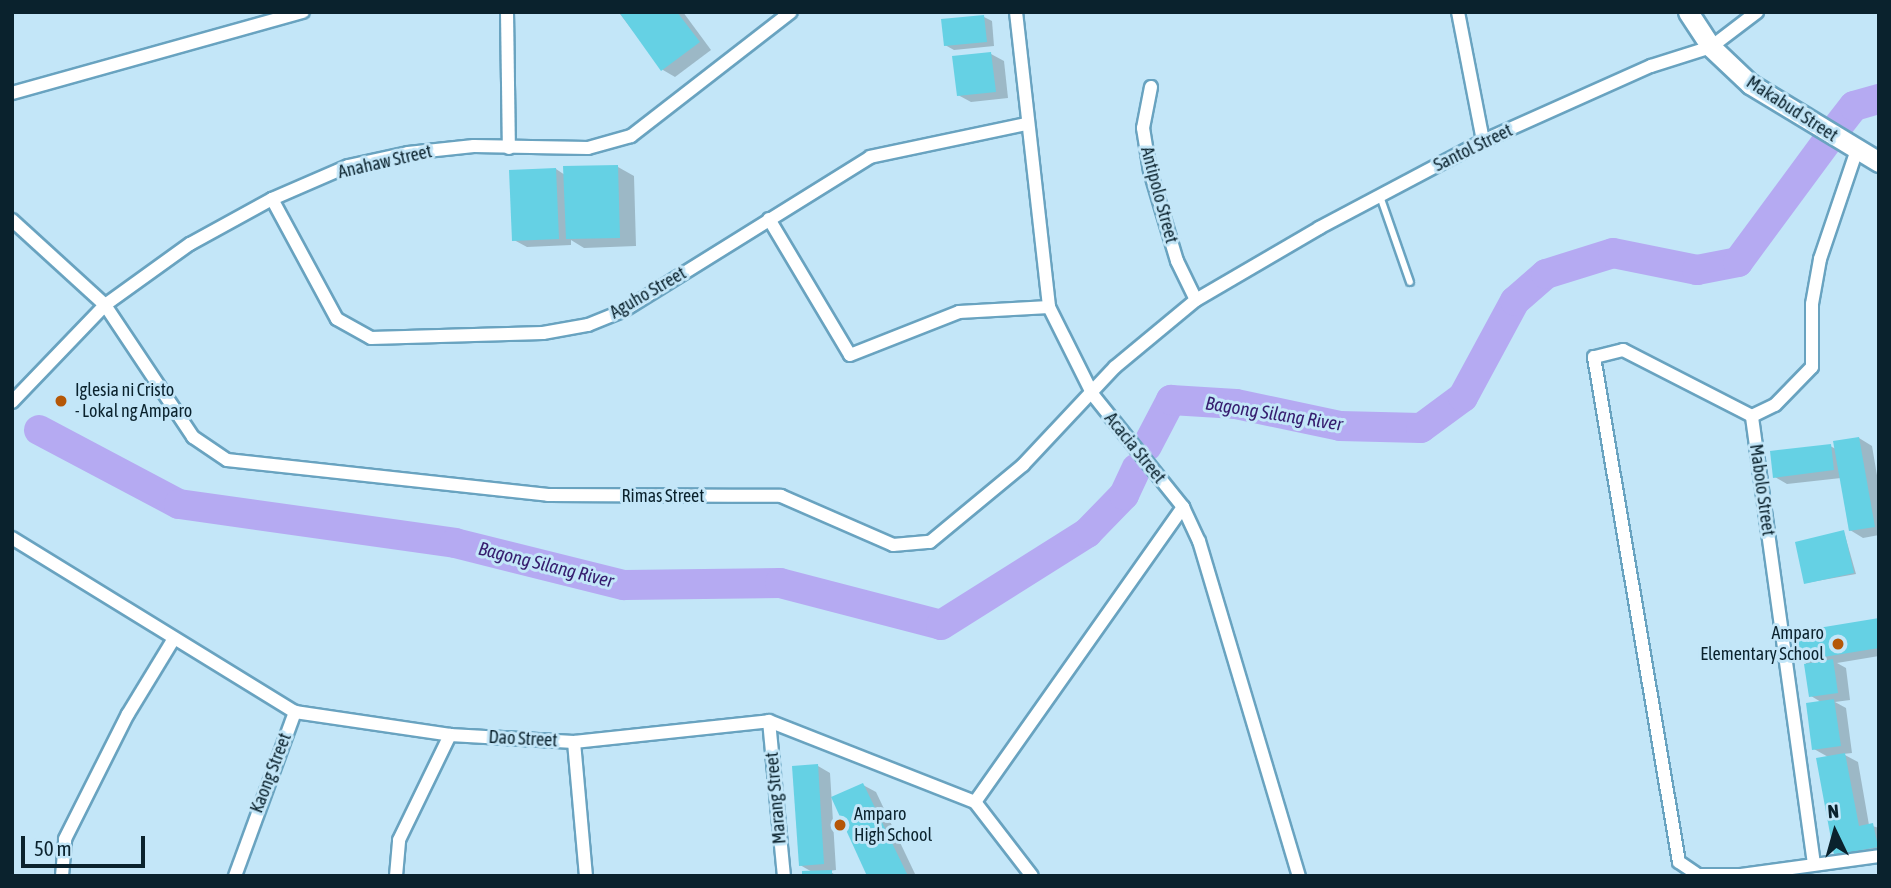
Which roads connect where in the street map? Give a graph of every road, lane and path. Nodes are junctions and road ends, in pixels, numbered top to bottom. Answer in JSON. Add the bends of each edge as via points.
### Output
{"nodes":[{"id":1,"x":303,"y":12,"type":"edge"},
{"id":2,"x":507,"y":12,"type":"edge"},
{"id":3,"x":790,"y":12,"type":"edge"},
{"id":4,"x":1016,"y":12,"type":"edge"},
{"id":5,"x":1458,"y":12,"type":"edge"},
{"id":6,"x":1688,"y":12,"type":"edge"},
{"id":7,"x":1757,"y":12,"type":"edge"},
{"id":8,"x":1711,"y":47,"type":"junction"},
{"id":9,"x":1151,"y":87,"type":"dead end"},
{"id":10,"x":12,"y":93,"type":"edge"},
{"id":11,"x":1026,"y":124,"type":"junction"},
{"id":12,"x":1483,"y":141,"type":"junction"},
{"id":13,"x":509,"y":148,"type":"junction"},
{"id":14,"x":1857,"y":150,"type":"junction"},
{"id":15,"x":1879,"y":162,"type":"edge"},
{"id":16,"x":1380,"y":196,"type":"junction"},
{"id":17,"x":272,"y":199,"type":"junction"},
{"id":18,"x":769,"y":219,"type":"junction"},
{"id":19,"x":12,"y":220,"type":"edge"},
{"id":20,"x":1410,"y":282,"type":"dead end"},
{"id":21,"x":1196,"y":300,"type":"junction"},
{"id":22,"x":106,"y":305,"type":"junction"},
{"id":23,"x":1049,"y":307,"type":"junction"},
{"id":24,"x":1093,"y":395,"type":"junction"},
{"id":25,"x":12,"y":402,"type":"edge"},
{"id":26,"x":1752,"y":416,"type":"junction"},
{"id":27,"x":1183,"y":507,"type":"junction"},
{"id":28,"x":12,"y":538,"type":"edge"},
{"id":29,"x":173,"y":640,"type":"junction"},
{"id":30,"x":295,"y":712,"type":"junction"},
{"id":31,"x":769,"y":720,"type":"junction"},
{"id":32,"x":450,"y":735,"type":"junction"},
{"id":33,"x":574,"y":742,"type":"junction"},
{"id":34,"x":975,"y":803,"type":"junction"},
{"id":35,"x":1879,"y":856,"type":"edge"},
{"id":36,"x":1814,"y":864,"type":"junction"},
{"id":37,"x":1741,"y":875,"type":"edge"},
{"id":38,"x":62,"y":876,"type":"edge"},
{"id":39,"x":236,"y":876,"type":"edge"},
{"id":40,"x":396,"y":876,"type":"edge"},
{"id":41,"x":586,"y":876,"type":"edge"},
{"id":42,"x":784,"y":876,"type":"edge"},
{"id":43,"x":1032,"y":876,"type":"edge"},
{"id":44,"x":1299,"y":876,"type":"edge"}],
"edges":[{"from":1,"to":10,"type":"street"},
{"from":2,"to":13,"type":"street"},
{"from":3,"to":13,"type":"street","name":"Anahaw Street","via":[[631,136],[588,148]]},
{"from":4,"to":11,"type":"street","name":"Acacia Street"},
{"from":5,"to":12,"type":"street"},
{"from":6,"to":8,"type":"street","name":"Makabud Street"},
{"from":7,"to":8,"type":"street","name":"Santol Street"},
{"from":8,"to":12,"type":"street","name":"Santol Street","via":[[1651,66]]},
{"from":8,"to":14,"type":"street","name":"Makabud Street","via":[[1750,84]]},
{"from":9,"to":21,"type":"street","name":"Antipolo Street","via":[[1143,128],[1150,171],[1177,261]]},
{"from":11,"to":18,"type":"street","name":"Aguho Street","via":[[870,157]]},
{"from":11,"to":23,"type":"street","name":"Acacia Street"},
{"from":12,"to":16,"type":"street","name":"Santol Street"},
{"from":13,"to":17,"type":"street","name":"Anahaw Street","via":[[474,146],[408,153],[348,166]]},
{"from":14,"to":15,"type":"street","name":"Makabud Street"},
{"from":14,"to":26,"type":"street","via":[[1820,259],[1812,304],[1812,367],[1775,405]]},
{"from":16,"to":20,"type":"lane"},
{"from":16,"to":21,"type":"street","name":"Santol Street"},
{"from":17,"to":18,"type":"street","name":"Aguho Street","via":[[337,319],[371,338],[543,332],[588,325],[623,311]]},
{"from":17,"to":22,"type":"street","name":"Anahaw Street","via":[[190,244]]},
{"from":18,"to":23,"type":"street","via":[[850,355],[959,312]]},
{"from":19,"to":22,"type":"street","name":"Rimas Street"},
{"from":21,"to":24,"type":"street","name":"Rimas Street","via":[[1115,367]]},
{"from":22,"to":24,"type":"street","name":"Rimas Street","via":[[193,437],[227,460],[548,495],[781,496],[893,545],[930,542],[1023,465]]},
{"from":22,"to":25,"type":"street","name":"Anahaw Street"},
{"from":23,"to":24,"type":"street","name":"Acacia Street"},
{"from":24,"to":27,"type":"street","name":"Acacia Street"},
{"from":26,"to":36,"type":"street","name":"Mabolo Street"},
{"from":26,"to":37,"type":"street","via":[[1623,350],[1594,357],[1679,862],[1698,876]]},
{"from":27,"to":34,"type":"street"},
{"from":27,"to":44,"type":"street","name":"Acacia Street","via":[[1199,541]]},
{"from":28,"to":29,"type":"street","name":"Dao Street"},
{"from":29,"to":30,"type":"street","name":"Dao Street"},
{"from":29,"to":38,"type":"street","via":[[128,714],[65,839]]},
{"from":30,"to":32,"type":"street","name":"Dao Street"},
{"from":30,"to":39,"type":"street","name":"Kaong Street"},
{"from":31,"to":33,"type":"street","name":"Dao Street"},
{"from":31,"to":34,"type":"street","name":"Dao Street"},
{"from":31,"to":42,"type":"street","name":"Marang Street"},
{"from":32,"to":33,"type":"street","name":"Dao Street"},
{"from":32,"to":40,"type":"street","via":[[400,840]]},
{"from":33,"to":41,"type":"street"},
{"from":34,"to":43,"type":"street"},
{"from":35,"to":36,"type":"street"},
{"from":36,"to":37,"type":"street"}]}
